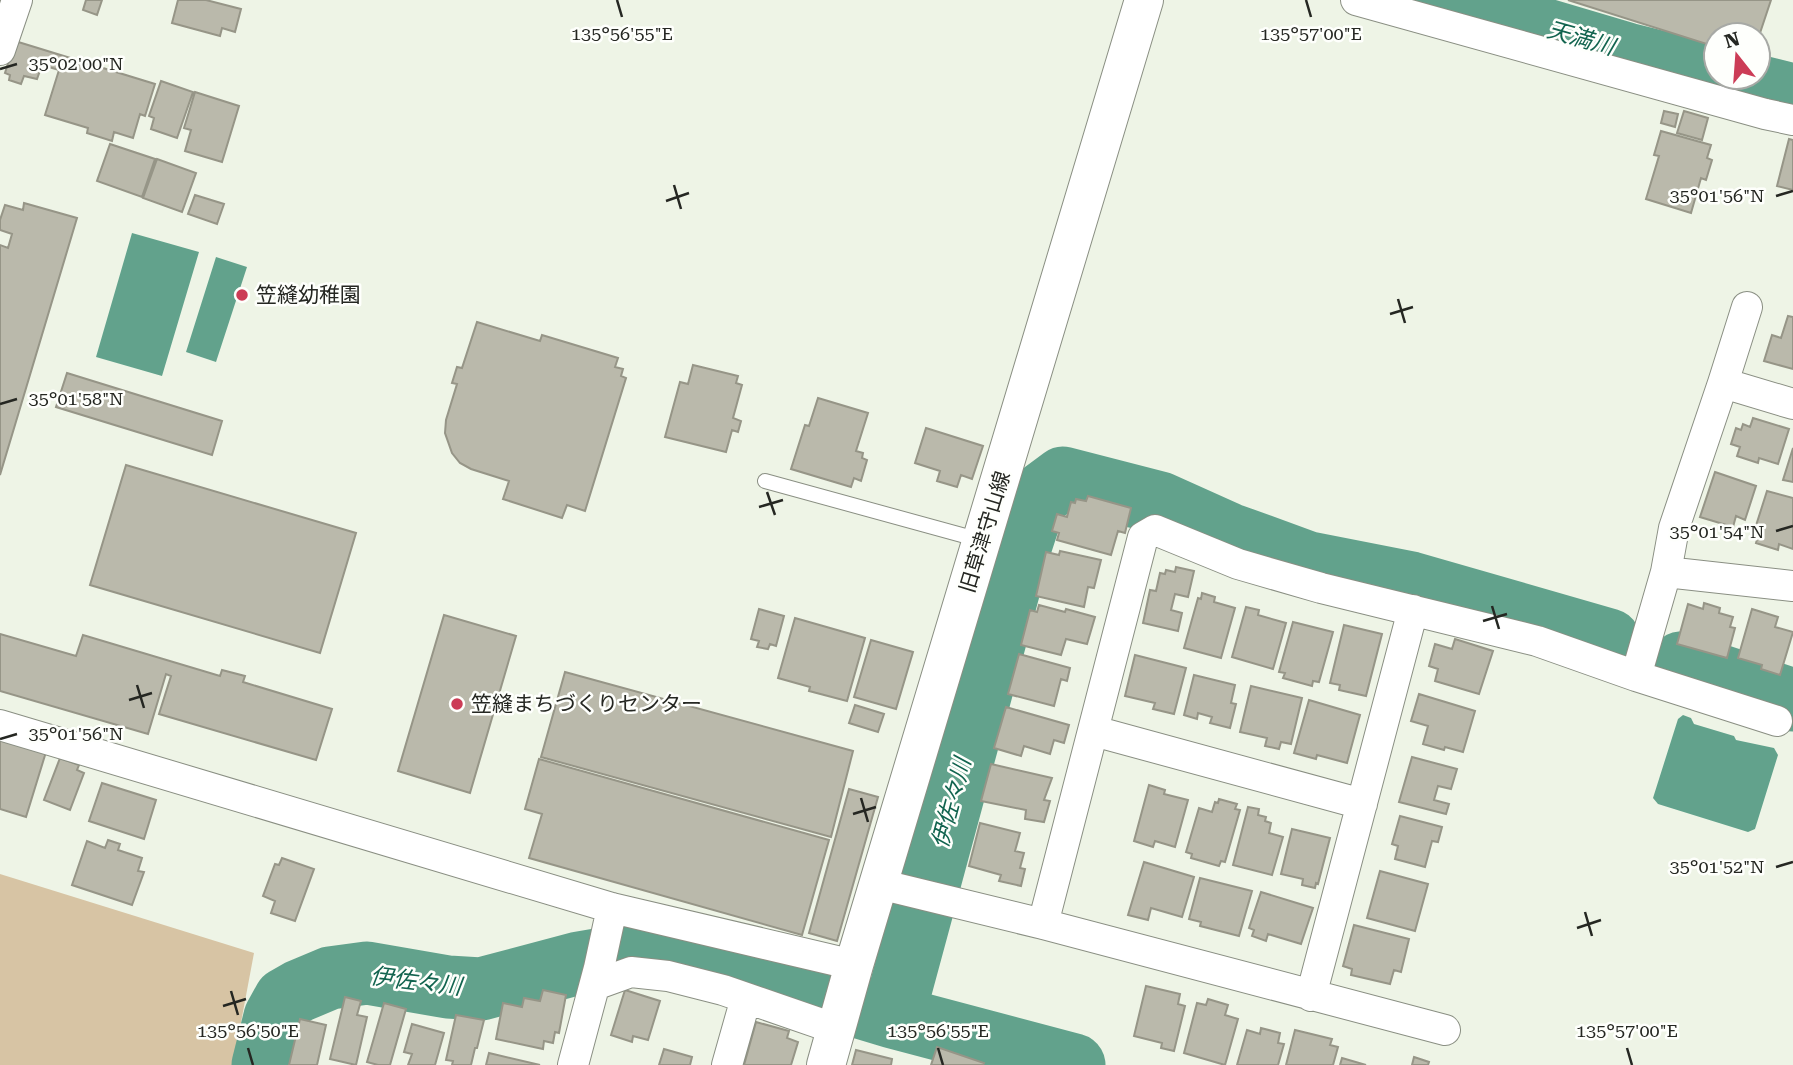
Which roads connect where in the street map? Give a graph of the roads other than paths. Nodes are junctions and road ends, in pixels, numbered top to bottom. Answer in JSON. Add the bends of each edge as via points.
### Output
{"nodes":[{"id":1,"x":16,"y":0,"type":"edge"},
{"id":2,"x":1144,"y":0,"type":"edge"},
{"id":3,"x":1356,"y":0,"type":"edge"},
{"id":4,"x":0,"y":50,"type":"edge"},
{"id":5,"x":1793,"y":120,"type":"edge"},
{"id":6,"x":1746,"y":307,"type":"dead end"},
{"id":7,"x":1723,"y":383,"type":"junction"},
{"id":8,"x":1793,"y":404,"type":"edge"},
{"id":9,"x":765,"y":481,"type":"dead end"},
{"id":10,"x":982,"y":541,"type":"junction"},
{"id":11,"x":1666,"y":572,"type":"junction"},
{"id":12,"x":1793,"y":586,"type":"edge"},
{"id":13,"x":1413,"y":610,"type":"junction"},
{"id":14,"x":1636,"y":676,"type":"junction"},
{"id":15,"x":1777,"y":721,"type":"dead end"},
{"id":16,"x":0,"y":725,"type":"edge"},
{"id":17,"x":1094,"y":731,"type":"junction"},
{"id":18,"x":1362,"y":804,"type":"junction"},
{"id":19,"x":894,"y":887,"type":"junction"},
{"id":20,"x":610,"y":921,"type":"junction"},
{"id":21,"x":1043,"y":924,"type":"junction"},
{"id":22,"x":597,"y":976,"type":"junction"},
{"id":23,"x":1311,"y":996,"type":"junction"},
{"id":24,"x":746,"y":998,"type":"junction"},
{"id":25,"x":845,"y":998,"type":"junction"},
{"id":26,"x":1445,"y":1030,"type":"dead end"},
{"id":27,"x":573,"y":1065,"type":"edge"},
{"id":28,"x":727,"y":1065,"type":"edge"},
{"id":29,"x":826,"y":1065,"type":"edge"}],
"edges":[{"from":1,"to":4,"type":"street"},
{"from":2,"to":10,"type":"street","name":"旧草津守山線"},
{"from":3,"to":5,"type":"street"},
{"from":6,"to":7,"type":"street"},
{"from":7,"to":8,"type":"street"},
{"from":7,"to":11,"type":"street","via":[[1674,528]]},
{"from":9,"to":10,"type":"lane"},
{"from":10,"to":19,"type":"street","name":"旧草津守山線"},
{"from":11,"to":12,"type":"street"},
{"from":11,"to":14,"type":"street"},
{"from":13,"to":14,"type":"street","via":[[1537,641]]},
{"from":13,"to":17,"type":"street","via":[[1238,564],[1155,530],[1143,537]]},
{"from":13,"to":18,"type":"street"},
{"from":14,"to":15,"type":"street"},
{"from":16,"to":20,"type":"street"},
{"from":17,"to":18,"type":"street"},
{"from":17,"to":21,"type":"street"},
{"from":18,"to":23,"type":"street"},
{"from":19,"to":21,"type":"street"},
{"from":19,"to":25,"type":"street","name":"旧草津守山線"},
{"from":20,"to":22,"type":"street"},
{"from":20,"to":25,"type":"street"},
{"from":21,"to":23,"type":"street"},
{"from":22,"to":24,"type":"street","via":[[631,972],[668,976]]},
{"from":22,"to":27,"type":"street"},
{"from":23,"to":26,"type":"street"},
{"from":24,"to":25,"type":"street"},
{"from":24,"to":28,"type":"street"},
{"from":25,"to":29,"type":"street","name":"旧草津守山線"}]}
